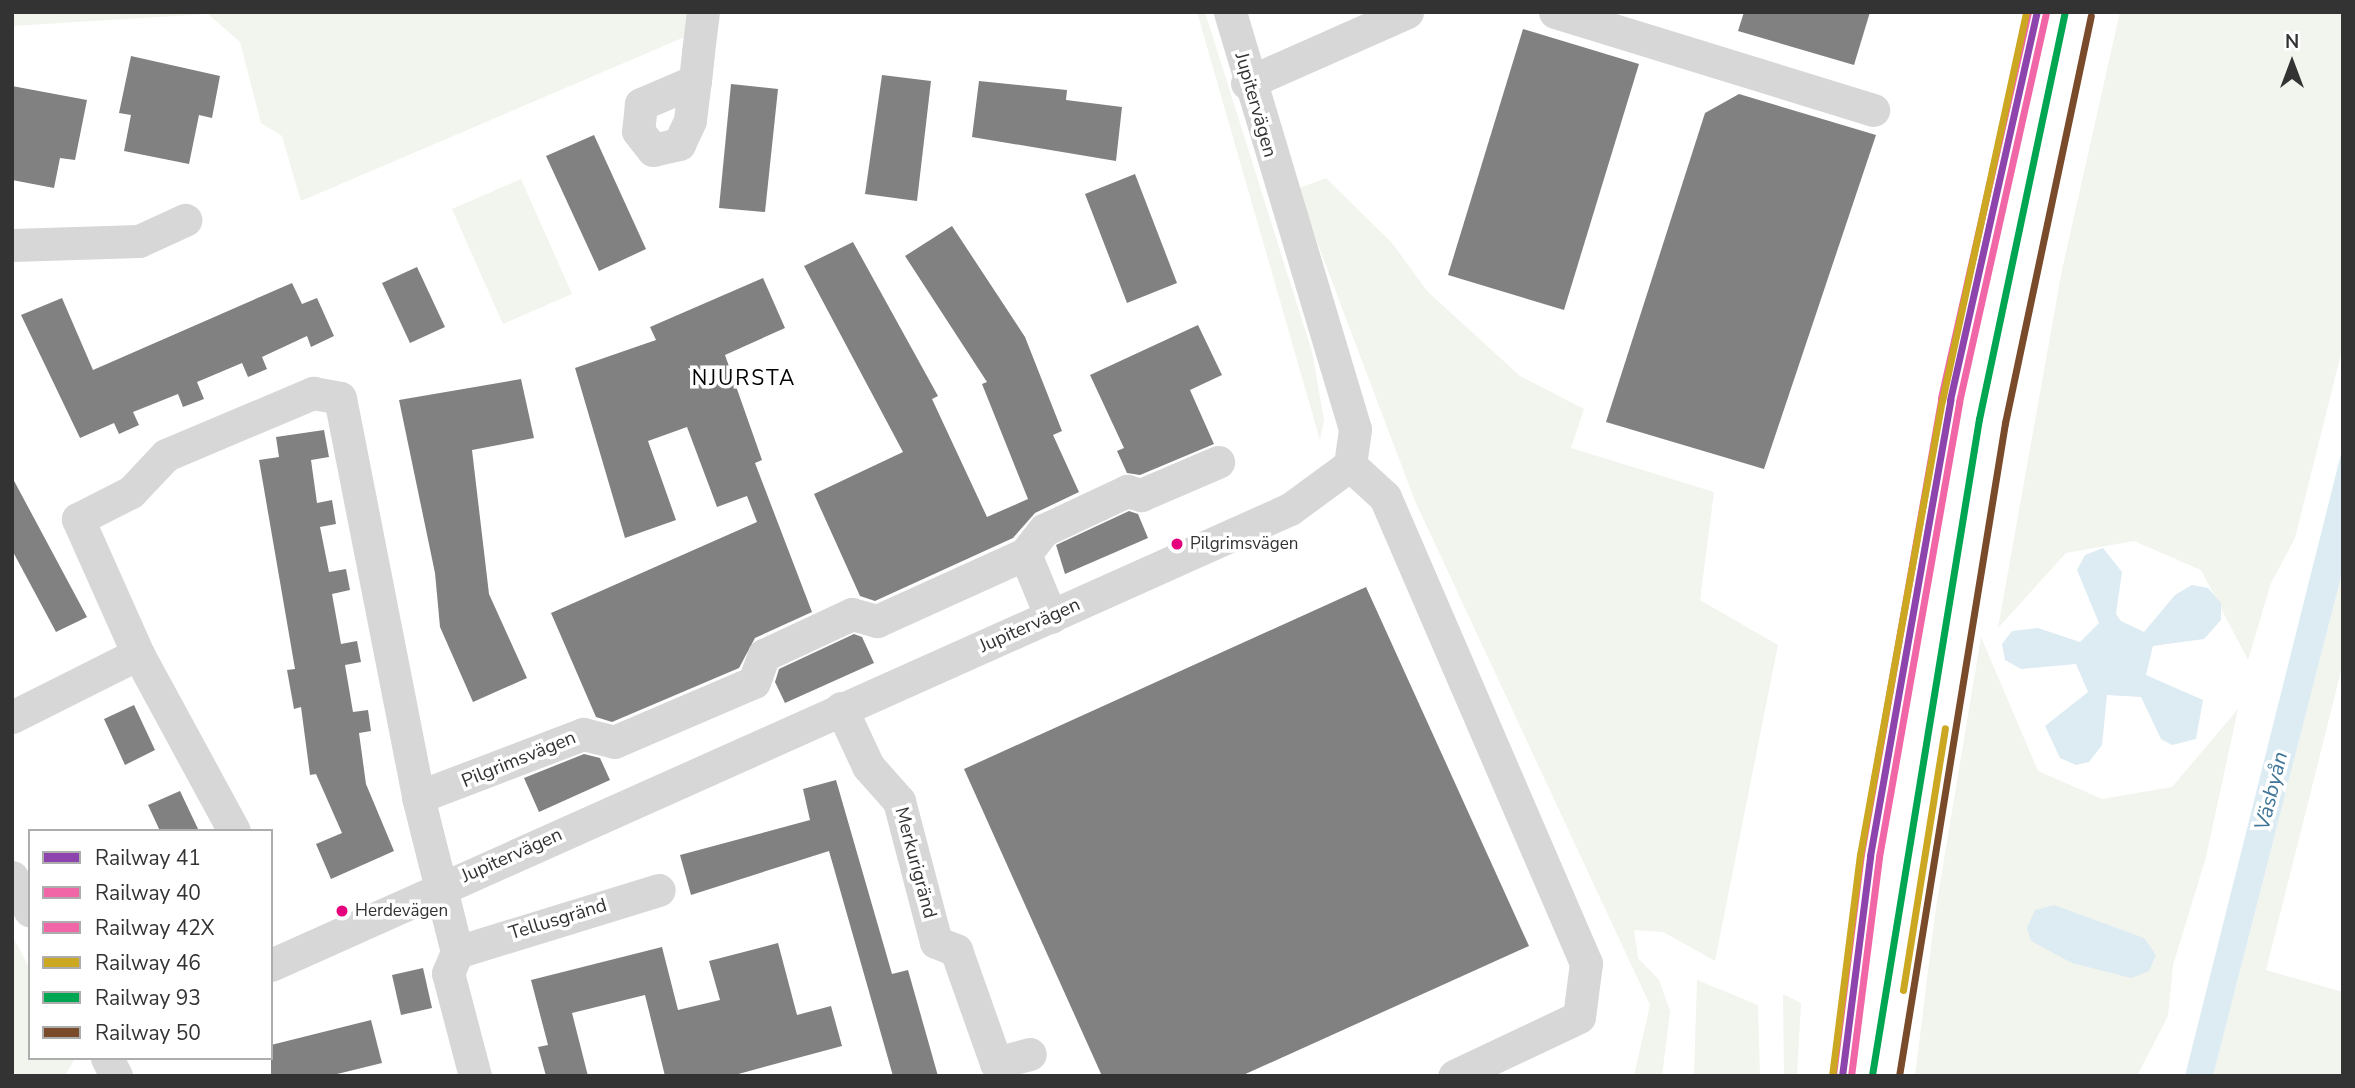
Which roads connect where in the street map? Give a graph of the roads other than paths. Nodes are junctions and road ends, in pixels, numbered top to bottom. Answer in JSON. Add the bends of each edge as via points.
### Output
{"nodes":[{"id":1,"x":703,"y":12,"type":"edge"},
{"id":2,"x":1230,"y":12,"type":"edge"},
{"id":3,"x":1406,"y":12,"type":"edge"},
{"id":4,"x":1555,"y":12,"type":"edge"},
{"id":5,"x":695,"y":81,"type":"dead end"},
{"id":6,"x":1247,"y":83,"type":"junction"},
{"id":7,"x":1873,"y":110,"type":"dead end"},
{"id":8,"x":185,"y":220,"type":"dead end"},
{"id":9,"x":12,"y":245,"type":"edge"},
{"id":10,"x":1218,"y":462,"type":"dead end"},
{"id":11,"x":1350,"y":465,"type":"junction"},
{"id":12,"x":1025,"y":554,"type":"junction"},
{"id":13,"x":1051,"y":617,"type":"junction"},
{"id":14,"x":138,"y":654,"type":"junction"},
{"id":15,"x":841,"y":708,"type":"junction"},
{"id":16,"x":12,"y":717,"type":"edge"},
{"id":17,"x":418,"y":797,"type":"junction"},
{"id":18,"x":233,"y":829,"type":"edge"},
{"id":19,"x":12,"y":877,"type":"edge"},
{"id":20,"x":440,"y":888,"type":"junction"},
{"id":21,"x":659,"y":890,"type":"dead end"},
{"id":22,"x":28,"y":907,"type":"edge"},
{"id":23,"x":457,"y":952,"type":"junction"},
{"id":24,"x":273,"y":964,"type":"edge"},
{"id":25,"x":1030,"y":1054,"type":"dead end"},
{"id":26,"x":108,"y":1060,"type":"edge"},
{"id":27,"x":116,"y":1076,"type":"edge"},
{"id":28,"x":475,"y":1076,"type":"edge"},
{"id":29,"x":1454,"y":1076,"type":"edge"}],
"edges":[{"from":1,"to":5,"type":"street"},
{"from":2,"to":6,"type":"street","name":"Jupitervägen"},
{"from":3,"to":6,"type":"street"},
{"from":4,"to":7,"type":"street"},
{"from":6,"to":11,"type":"street","name":"Jupitervägen","via":[[1354,429]]},
{"from":8,"to":9,"type":"street","via":[[139,241]]},
{"from":10,"to":12,"type":"street","name":"Pilgrimsvägen","via":[[1141,495],[1127,491],[1044,530]]},
{"from":11,"to":13,"type":"street","name":"Jupitervägen","via":[[1290,509]]},
{"from":11,"to":29,"type":"street","via":[[1385,497],[1586,963],[1579,1017]]},
{"from":12,"to":13,"type":"street"},
{"from":12,"to":17,"type":"street","name":"Pilgrimsvägen","via":[[877,621],[852,614],[764,655],[754,682],[614,743],[583,734]]},
{"from":13,"to":15,"type":"street","name":"Jupitervägen"},
{"from":14,"to":16,"type":"street"},
{"from":14,"to":17,"type":"street","via":[[78,519],[131,492],[166,455],[313,393],[340,398]]},
{"from":14,"to":18,"type":"street"},
{"from":15,"to":20,"type":"street","name":"Jupitervägen"},
{"from":15,"to":25,"type":"street","name":"Merkurigränd","via":[[867,766],[899,802],[936,942],[956,950],[996,1063]]},
{"from":17,"to":20,"type":"street"},
{"from":19,"to":22,"type":"street"},
{"from":20,"to":23,"type":"street"},
{"from":20,"to":24,"type":"street","name":"Jupitervägen"},
{"from":21,"to":23,"type":"street","name":"Tellusgränd"},
{"from":23,"to":28,"type":"street","via":[[448,973]]},
{"from":26,"to":27,"type":"street"}]}
